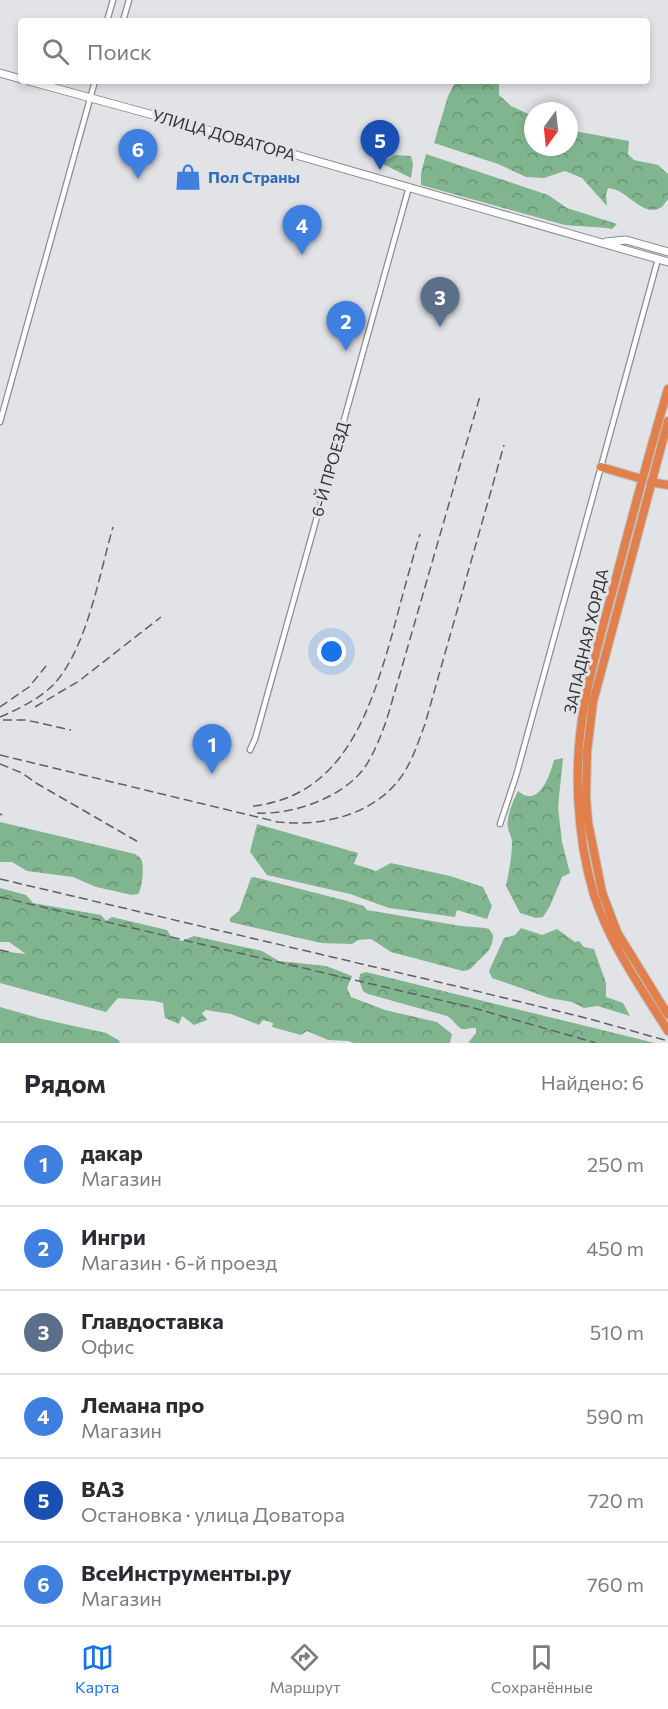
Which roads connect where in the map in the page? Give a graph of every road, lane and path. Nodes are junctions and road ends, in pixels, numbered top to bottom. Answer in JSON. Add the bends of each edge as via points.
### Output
{"nodes":[{"id":1,"x":113,"y":0,"type":"edge"},
{"id":2,"x":129,"y":0,"type":"edge"},
{"id":3,"x":108,"y":18,"type":"edge"},
{"id":4,"x":124,"y":18,"type":"edge"},
{"id":5,"x":0,"y":73,"type":"edge"},
{"id":6,"x":18,"y":78,"type":"edge"},
{"id":7,"x":40,"y":84,"type":"edge"},
{"id":8,"x":94,"y":84,"type":"edge"},
{"id":9,"x":90,"y":98,"type":"junction"},
{"id":10,"x":409,"y":187,"type":"junction"},
{"id":11,"x":600,"y":243,"type":"junction"},
{"id":12,"x":668,"y":252,"type":"edge"},
{"id":13,"x":658,"y":259,"type":"junction"},
{"id":14,"x":668,"y":262,"type":"edge"},
{"id":15,"x":668,"y":389,"type":"edge"},
{"id":16,"x":668,"y":421,"type":"edge"},
{"id":17,"x":0,"y":422,"type":"edge"},
{"id":18,"x":601,"y":467,"type":"junction"},
{"id":19,"x":646,"y":480,"type":"junction"},
{"id":20,"x":668,"y":485,"type":"edge"},
{"id":21,"x":250,"y":750,"type":"dead end"},
{"id":22,"x":500,"y":824,"type":"dead end"},
{"id":23,"x":650,"y":995,"type":"junction"},
{"id":24,"x":668,"y":1016,"type":"edge"},
{"id":25,"x":668,"y":1031,"type":"edge"}],
"edges":[{"from":1,"to":3,"type":"street"},
{"from":2,"to":4,"type":"street"},
{"from":5,"to":6,"type":"street"},
{"from":7,"to":9,"type":"street","name":"УЛИЦА ДОВАТОРА"},
{"from":8,"to":9,"type":"street"},
{"from":9,"to":10,"type":"street","name":"УЛИЦА ДОВАТОРА"},
{"from":9,"to":17,"type":"street"},
{"from":10,"to":11,"type":"street","name":"УЛИЦА ДОВАТОРА"},
{"from":10,"to":21,"type":"street","name":"6-Й ПРОЕЗД"},
{"from":11,"to":12,"type":"street","name":"УЛИЦА ДОВАТОРА","via":[[626,240]]},
{"from":11,"to":13,"type":"street","name":"УЛИЦА ДОВАТОРА"},
{"from":13,"to":14,"type":"street","name":"УЛИЦА ДОВАТОРА"},
{"from":13,"to":18,"type":"street"},
{"from":15,"to":19,"type":"highway","name":"ЗАПАДНАЯ ХОРДА"},
{"from":16,"to":19,"type":"highway","name":"ЗАПАДНАЯ ХОРДА"},
{"from":18,"to":19,"type":"highway"},
{"from":18,"to":22,"type":"street"},
{"from":19,"to":20,"type":"highway"},
{"from":19,"to":23,"type":"highway","name":"ЗАПАДНАЯ ХОРДА","via":[[585,701],[578,797],[595,895],[610,936]]},
{"from":23,"to":24,"type":"highway","name":"ЗАПАДНАЯ ХОРДА"},
{"from":23,"to":25,"type":"highway","name":"ЗАПАДНАЯ ХОРДА"}]}
